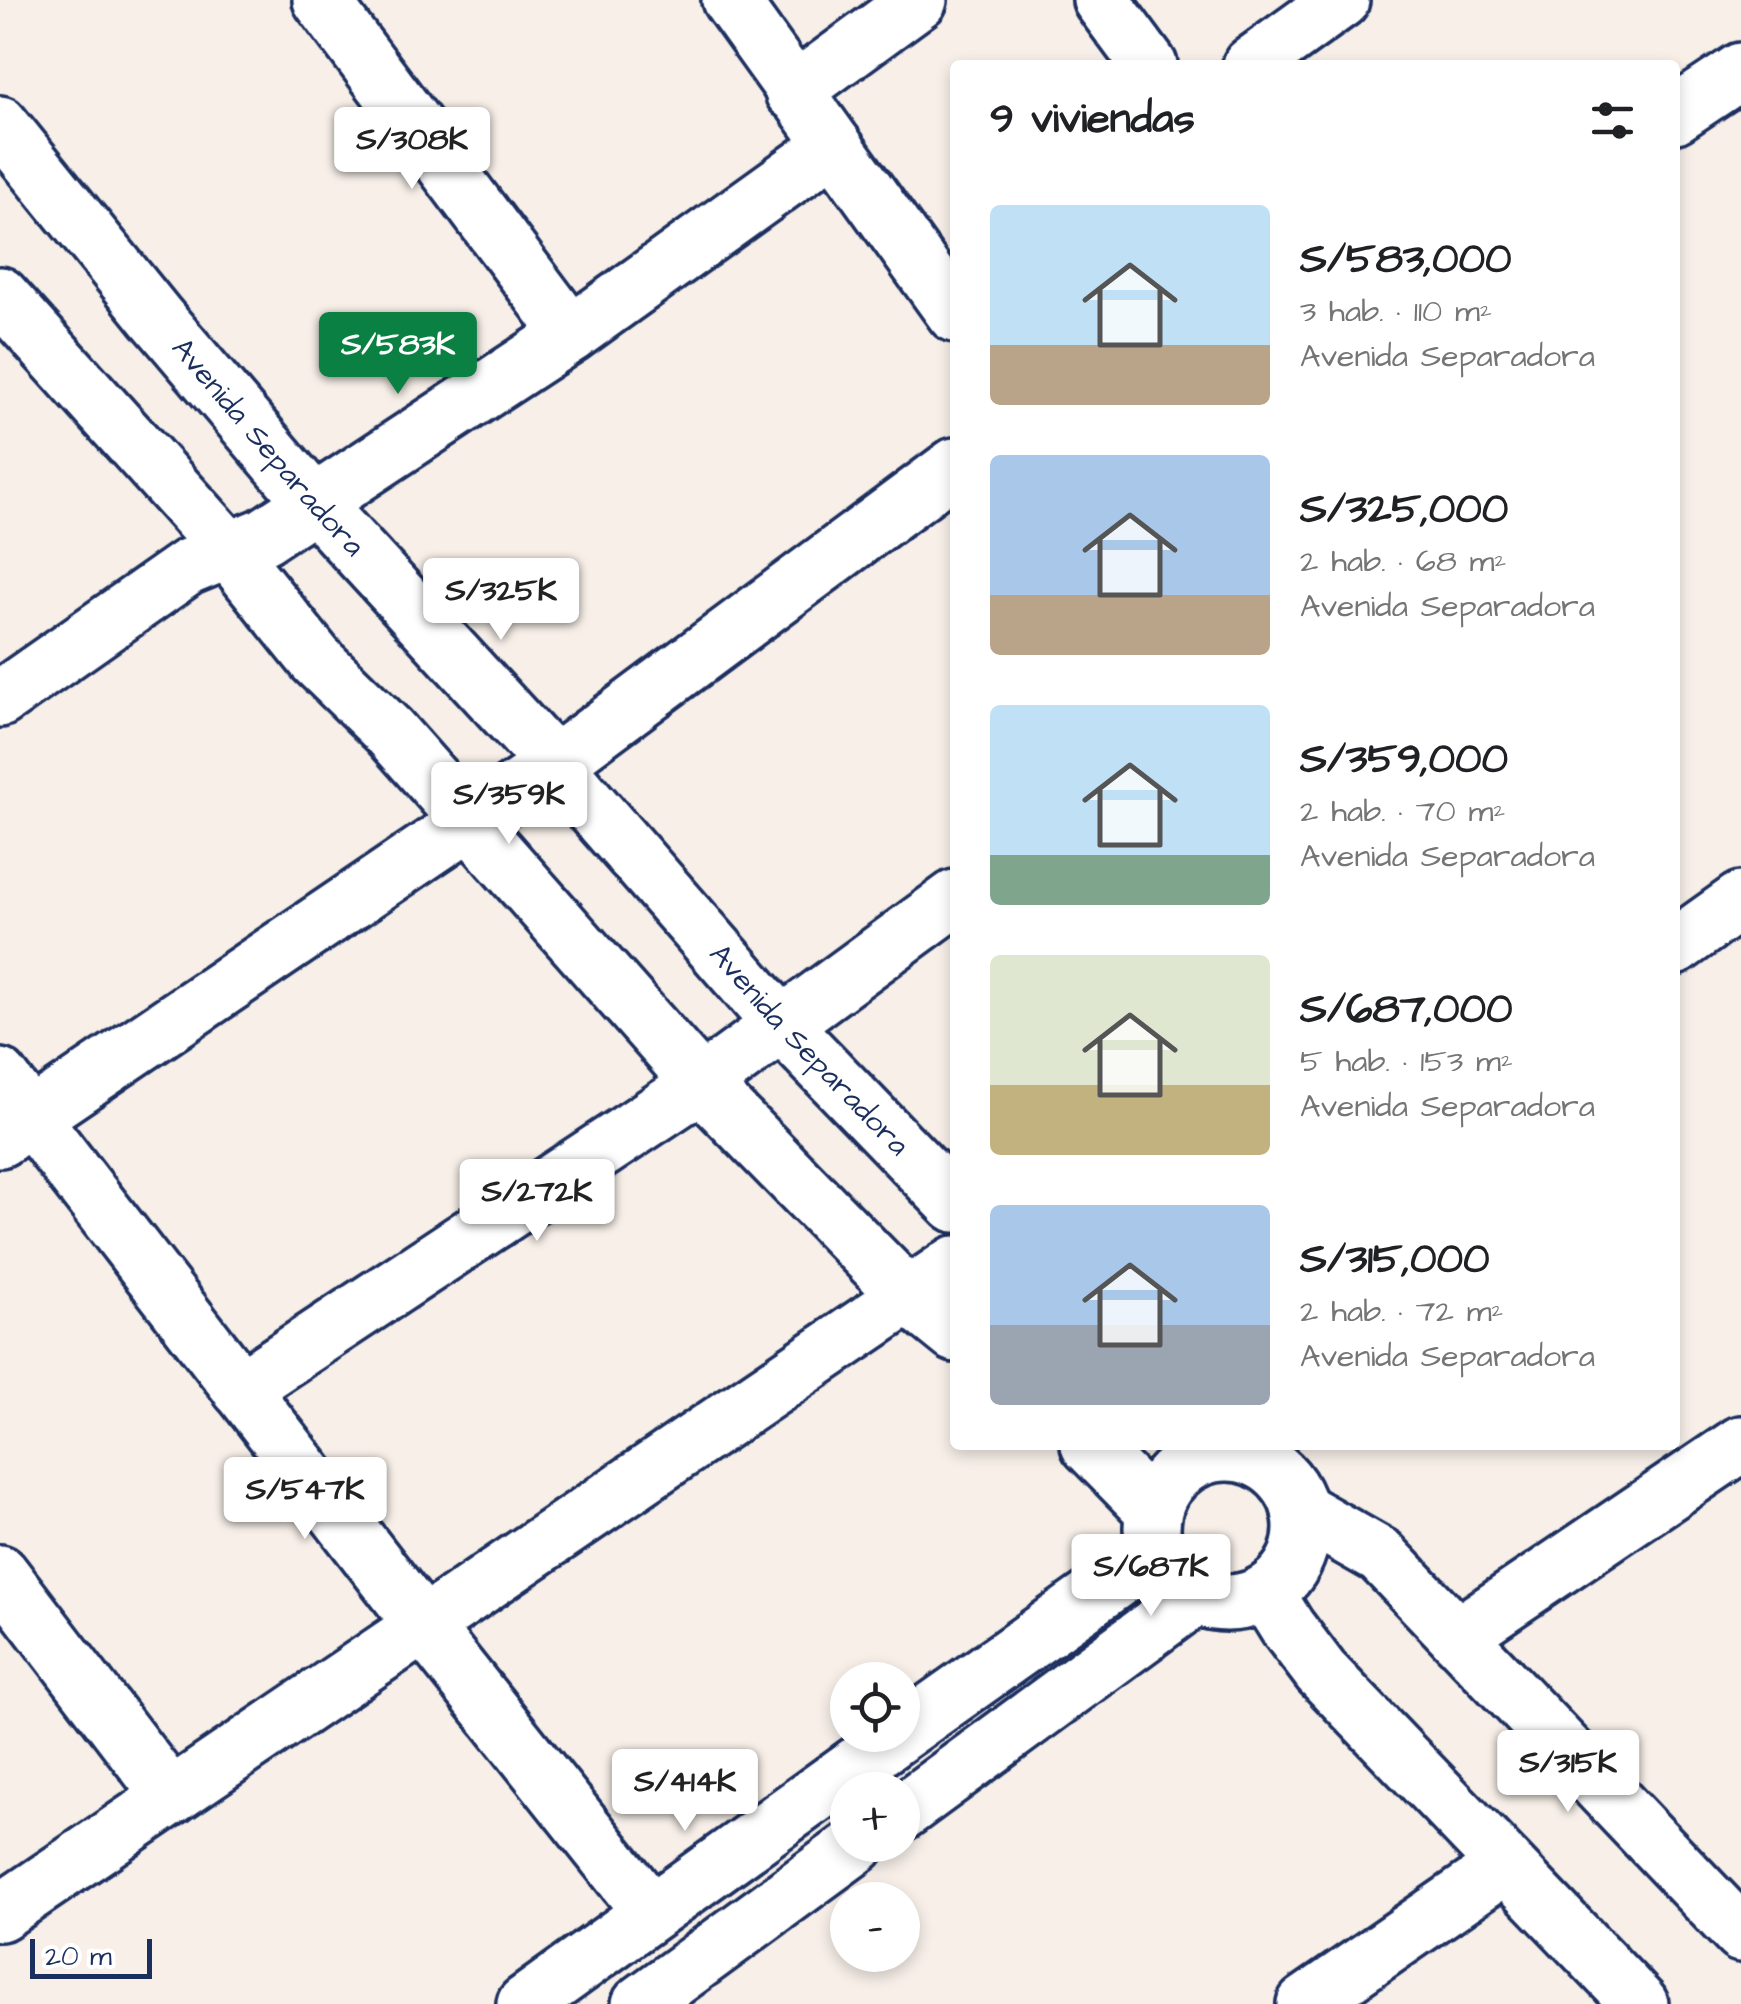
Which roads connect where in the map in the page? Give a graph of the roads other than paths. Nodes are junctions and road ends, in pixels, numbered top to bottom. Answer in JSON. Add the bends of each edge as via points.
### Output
{"nodes":[{"id":1,"x":321,"y":0,"type":"edge"},
{"id":2,"x":730,"y":0,"type":"edge"},
{"id":3,"x":919,"y":0,"type":"edge"},
{"id":4,"x":1101,"y":0,"type":"edge"},
{"id":5,"x":1340,"y":0,"type":"edge"},
{"id":6,"x":1145,"y":60,"type":"edge"},
{"id":7,"x":1258,"y":60,"type":"edge"},
{"id":8,"x":1741,"y":71,"type":"edge"},
{"id":9,"x":793,"y":92,"type":"junction"},
{"id":10,"x":1680,"y":112,"type":"edge"},
{"id":11,"x":0,"y":124,"type":"edge"},
{"id":12,"x":834,"y":145,"type":"junction"},
{"id":13,"x":0,"y":295,"type":"edge"},
{"id":14,"x":950,"y":307,"type":"edge"},
{"id":15,"x":571,"y":334,"type":"junction"},
{"id":16,"x":950,"y":470,"type":"edge"},
{"id":17,"x":314,"y":503,"type":"junction"},
{"id":18,"x":228,"y":551,"type":"junction"},
{"id":19,"x":0,"y":698,"type":"edge"},
{"id":20,"x":554,"y":764,"type":"junction"},
{"id":21,"x":468,"y":823,"type":"junction"},
{"id":22,"x":1741,"y":900,"type":"edge"},
{"id":23,"x":950,"y":902,"type":"edge"},
{"id":24,"x":1680,"y":943,"type":"edge"},
{"id":25,"x":781,"y":1024,"type":"junction"},
{"id":26,"x":701,"y":1084,"type":"junction"},
{"id":27,"x":10,"y":1112,"type":"edge"},
{"id":28,"x":950,"y":1199,"type":"edge"},
{"id":29,"x":950,"y":1267,"type":"edge"},
{"id":30,"x":908,"y":1296,"type":"junction"},
{"id":31,"x":950,"y":1330,"type":"edge"},
{"id":32,"x":240,"y":1390,"type":"junction"},
{"id":33,"x":1739,"y":1448,"type":"edge"},
{"id":34,"x":1093,"y":1450,"type":"edge"},
{"id":35,"x":1245,"y":1450,"type":"edge"},
{"id":36,"x":1300,"y":1510,"type":"junction"},
{"id":37,"x":1154,"y":1531,"type":"junction"},
{"id":38,"x":0,"y":1573,"type":"edge"},
{"id":39,"x":1266,"y":1593,"type":"junction"},
{"id":40,"x":1195,"y":1598,"type":"junction"},
{"id":41,"x":423,"y":1626,"type":"junction"},
{"id":42,"x":1457,"y":1636,"type":"junction"},
{"id":43,"x":920,"y":1717,"type":"edge"},
{"id":44,"x":873,"y":1752,"type":"edge"},
{"id":45,"x":171,"y":1796,"type":"junction"},
{"id":46,"x":920,"y":1799,"type":"edge"},
{"id":47,"x":834,"y":1862,"type":"edge"},
{"id":48,"x":1506,"y":1865,"type":"junction"},
{"id":49,"x":650,"y":1910,"type":"junction"},
{"id":50,"x":0,"y":1913,"type":"edge"},
{"id":51,"x":1741,"y":1934,"type":"edge"},
{"id":52,"x":525,"y":2004,"type":"edge"},
{"id":53,"x":640,"y":2004,"type":"edge"},
{"id":54,"x":1306,"y":2004,"type":"edge"},
{"id":55,"x":1640,"y":2004,"type":"edge"}],
"edges":[{"from":1,"to":15,"type":"street"},
{"from":2,"to":9,"type":"street"},
{"from":3,"to":9,"type":"street"},
{"from":4,"to":6,"type":"street"},
{"from":5,"to":7,"type":"street"},
{"from":8,"to":10,"type":"street"},
{"from":9,"to":12,"type":"street"},
{"from":11,"to":17,"type":"street","name":"Avenida Separadora"},
{"from":12,"to":14,"type":"street"},
{"from":12,"to":15,"type":"street"},
{"from":13,"to":18,"type":"street"},
{"from":15,"to":17,"type":"street"},
{"from":16,"to":20,"type":"street"},
{"from":17,"to":18,"type":"street"},
{"from":17,"to":20,"type":"street","name":"Avenida Separadora"},
{"from":18,"to":19,"type":"street","via":[[188,566]]},
{"from":18,"to":21,"type":"street","via":[[316,661],[389,731]]},
{"from":20,"to":21,"type":"street"},
{"from":20,"to":25,"type":"street","name":"Avenida Separadora"},
{"from":21,"to":26,"type":"street"},
{"from":21,"to":27,"type":"street"},
{"from":22,"to":24,"type":"street"},
{"from":23,"to":25,"type":"street"},
{"from":25,"to":26,"type":"street"},
{"from":25,"to":28,"type":"street","name":"Avenida Separadora"},
{"from":26,"to":30,"type":"street"},
{"from":26,"to":32,"type":"street"},
{"from":27,"to":32,"type":"street"},
{"from":29,"to":30,"type":"street"},
{"from":30,"to":31,"type":"street"},
{"from":30,"to":41,"type":"street"},
{"from":32,"to":41,"type":"street"},
{"from":33,"to":42,"type":"street"},
{"from":34,"to":37,"type":"street"},
{"from":35,"to":36,"type":"street","via":[[1275,1470]]},
{"from":35,"to":37,"type":"street","via":[[1206,1455],[1182,1467],[1164,1486]]},
{"from":36,"to":39,"type":"street","via":[[1296,1557]]},
{"from":36,"to":42,"type":"street","via":[[1381,1556]]},
{"from":37,"to":40,"type":"street","via":[[1158,1562]]},
{"from":37,"to":43,"type":"street"},
{"from":38,"to":45,"type":"street"},
{"from":39,"to":40,"type":"street","via":[[1220,1604]]},
{"from":39,"to":48,"type":"street","via":[[1321,1672]]},
{"from":40,"to":46,"type":"street"},
{"from":41,"to":45,"type":"street"},
{"from":41,"to":49,"type":"street"},
{"from":42,"to":51,"type":"street"},
{"from":44,"to":49,"type":"street"},
{"from":45,"to":50,"type":"street"},
{"from":47,"to":53,"type":"street"},
{"from":48,"to":54,"type":"street"},
{"from":48,"to":55,"type":"street"},
{"from":49,"to":52,"type":"street"}]}
